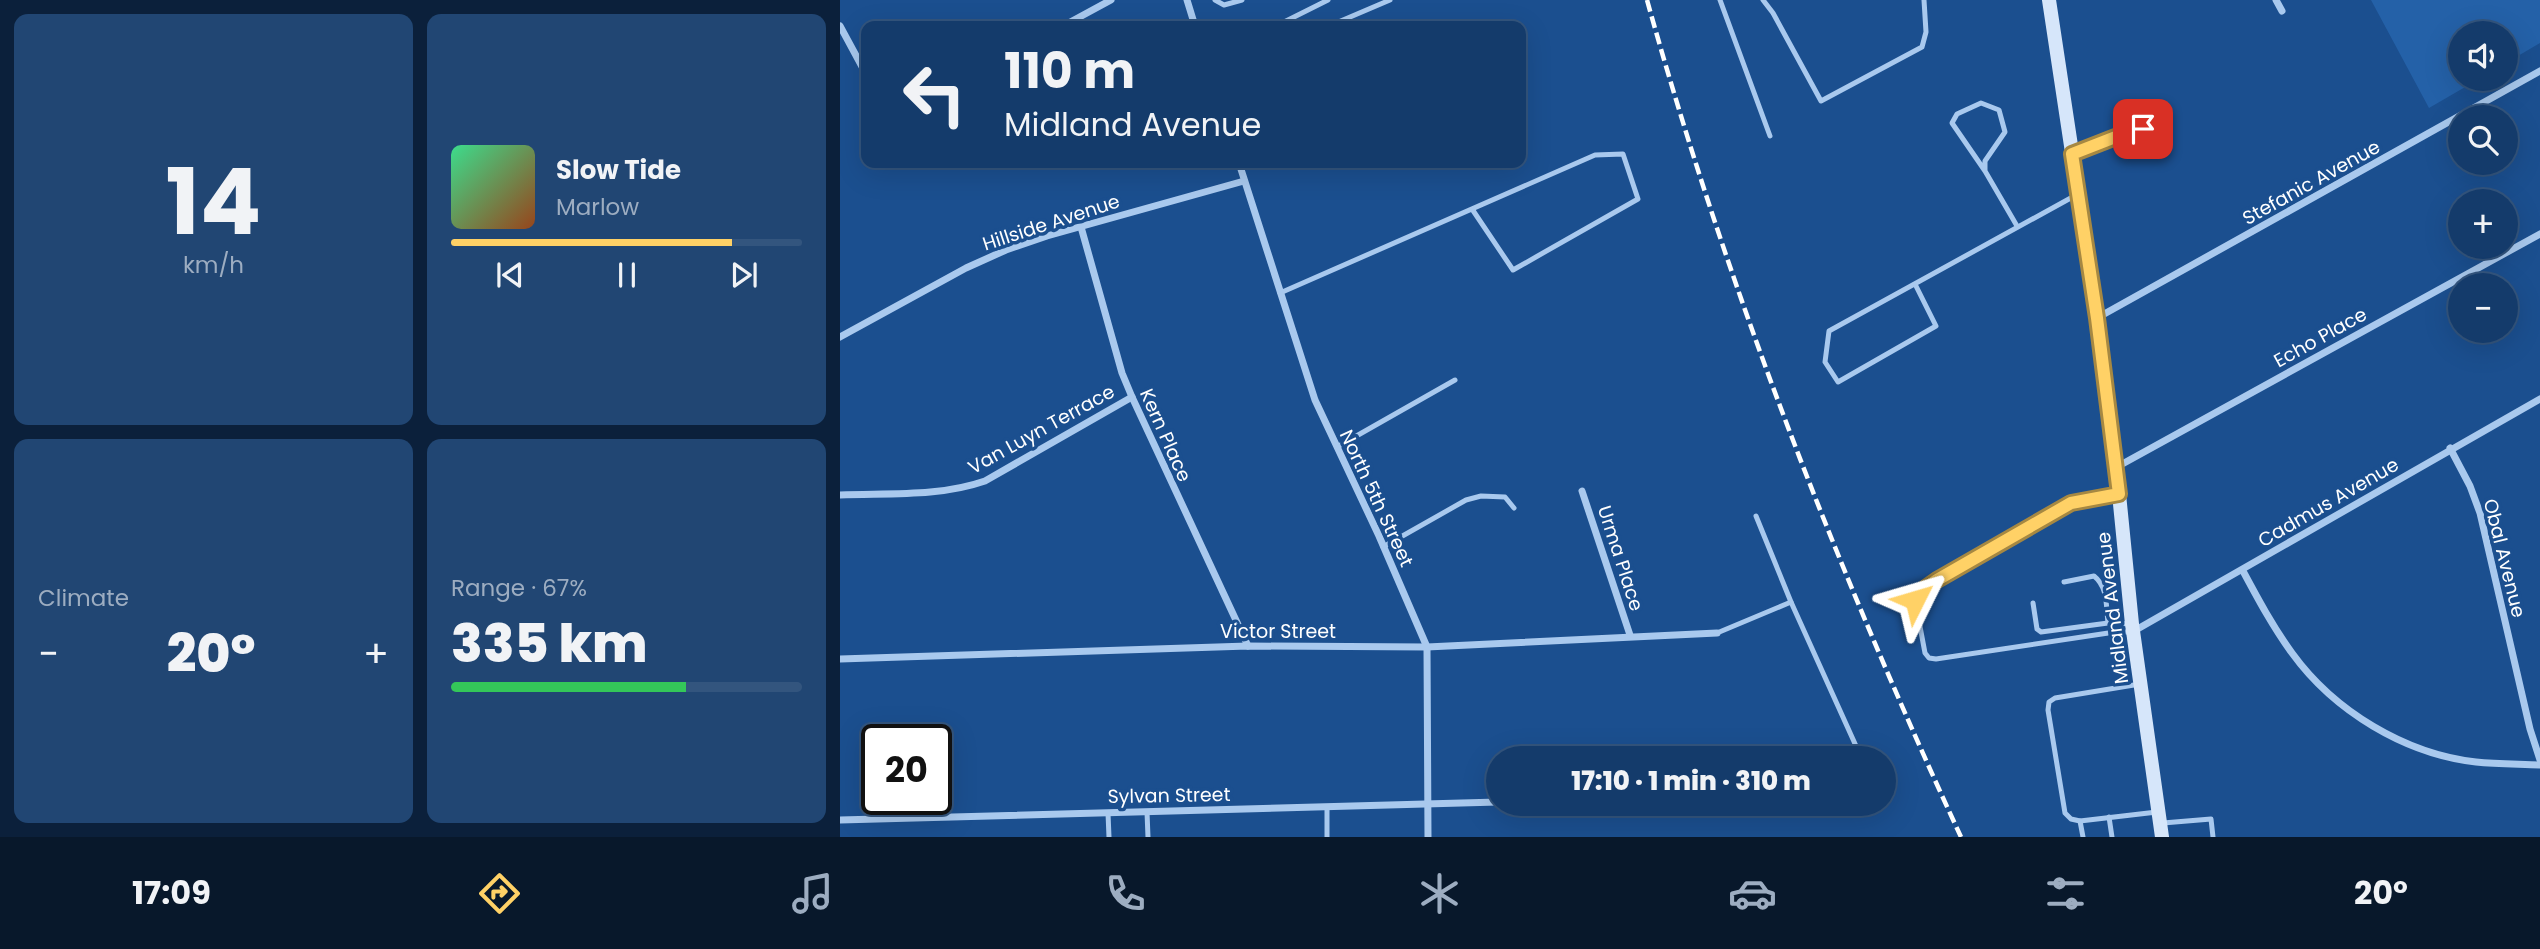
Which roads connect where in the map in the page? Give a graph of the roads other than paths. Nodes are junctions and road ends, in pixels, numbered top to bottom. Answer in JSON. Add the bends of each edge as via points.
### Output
{"nodes":[{"id":1,"x":1111,"y":0,"type":"edge"},
{"id":2,"x":1187,"y":0,"type":"edge"},
{"id":3,"x":1215,"y":0,"type":"edge"},
{"id":4,"x":1242,"y":0,"type":"edge"},
{"id":5,"x":1328,"y":0,"type":"edge"},
{"id":6,"x":1720,"y":0,"type":"edge"},
{"id":7,"x":1763,"y":0,"type":"edge"},
{"id":8,"x":1924,"y":0,"type":"edge"},
{"id":9,"x":2049,"y":0,"type":"edge"},
{"id":10,"x":2276,"y":0,"type":"edge"},
{"id":11,"x":1387,"y":1,"type":"edge"},
{"id":12,"x":2282,"y":11,"type":"dead end"},
{"id":13,"x":1072,"y":21,"type":"edge"},
{"id":14,"x":1193,"y":21,"type":"edge"},
{"id":15,"x":1286,"y":21,"type":"edge"},
{"id":16,"x":1341,"y":21,"type":"edge"},
{"id":17,"x":840,"y":26,"type":"edge"},
{"id":18,"x":861,"y":65,"type":"edge"},
{"id":19,"x":2540,"y":71,"type":"edge"},
{"id":20,"x":2152,"y":131,"type":"dead end"},
{"id":21,"x":1770,"y":136,"type":"dead end"},
{"id":22,"x":2072,"y":154,"type":"junction"},
{"id":23,"x":1240,"y":168,"type":"edge"},
{"id":24,"x":1985,"y":171,"type":"junction"},
{"id":25,"x":1244,"y":181,"type":"junction"},
{"id":26,"x":2078,"y":194,"type":"junction"},
{"id":27,"x":1472,"y":209,"type":"junction"},
{"id":28,"x":2017,"y":226,"type":"junction"},
{"id":29,"x":1081,"y":227,"type":"junction"},
{"id":30,"x":2540,"y":234,"type":"edge"},
{"id":31,"x":1914,"y":284,"type":"junction"},
{"id":32,"x":1280,"y":293,"type":"junction"},
{"id":33,"x":2097,"y":318,"type":"junction"},
{"id":34,"x":840,"y":337,"type":"edge"},
{"id":35,"x":1455,"y":380,"type":"dead end"},
{"id":36,"x":1132,"y":397,"type":"junction"},
{"id":37,"x":2540,"y":399,"type":"edge"},
{"id":38,"x":1337,"y":447,"type":"junction"},
{"id":39,"x":2450,"y":449,"type":"junction"},
{"id":40,"x":2115,"y":468,"type":"junction"},
{"id":41,"x":1582,"y":491,"type":"dead end"},
{"id":42,"x":2119,"y":494,"type":"junction"},
{"id":43,"x":840,"y":495,"type":"edge"},
{"id":44,"x":1514,"y":508,"type":"dead end"},
{"id":45,"x":1756,"y":516,"type":"dead end"},
{"id":46,"x":1383,"y":547,"type":"junction"},
{"id":47,"x":2243,"y":571,"type":"junction"},
{"id":48,"x":2064,"y":582,"type":"dead end"},
{"id":49,"x":1791,"y":603,"type":"junction"},
{"id":50,"x":2033,"y":603,"type":"dead end"},
{"id":51,"x":2108,"y":623,"type":"junction"},
{"id":52,"x":2132,"y":628,"type":"junction"},
{"id":53,"x":1717,"y":633,"type":"joint"},
{"id":54,"x":1630,"y":635,"type":"junction"},
{"id":55,"x":1248,"y":646,"type":"junction"},
{"id":56,"x":1427,"y":647,"type":"junction"},
{"id":57,"x":840,"y":659,"type":"edge"},
{"id":58,"x":2140,"y":684,"type":"junction"},
{"id":59,"x":1856,"y":746,"type":"edge"},
{"id":60,"x":2540,"y":763,"type":"edge"},
{"id":61,"x":1486,"y":802,"type":"edge"},
{"id":62,"x":1427,"y":804,"type":"junction"},
{"id":63,"x":1327,"y":807,"type":"junction"},
{"id":64,"x":1147,"y":812,"type":"junction"},
{"id":65,"x":1108,"y":813,"type":"junction"},
{"id":66,"x":2109,"y":817,"type":"junction"},
{"id":67,"x":840,"y":820,"type":"edge"},
{"id":68,"x":2080,"y":821,"type":"junction"},
{"id":69,"x":2160,"y":824,"type":"edge"},
{"id":70,"x":1109,"y":837,"type":"edge"},
{"id":71,"x":1148,"y":837,"type":"edge"},
{"id":72,"x":1327,"y":837,"type":"edge"},
{"id":73,"x":1427,"y":837,"type":"edge"},
{"id":74,"x":2082,"y":837,"type":"edge"},
{"id":75,"x":2112,"y":837,"type":"edge"},
{"id":76,"x":2213,"y":837,"type":"edge"}],
"edges":[{"from":1,"to":13,"type":"street"},
{"from":2,"to":14,"type":"street"},
{"from":3,"to":4,"type":"lane","via":[[1224,5]]},
{"from":5,"to":15,"type":"lane"},
{"from":6,"to":21,"type":"lane"},
{"from":7,"to":8,"type":"lane","via":[[1821,101],[1922,47]]},
{"from":9,"to":22,"type":"street","name":"Midland Avenue"},
{"from":10,"to":12,"type":"street"},
{"from":11,"to":16,"type":"lane"},
{"from":17,"to":18,"type":"street"},
{"from":19,"to":33,"type":"street","name":"Stefanic Avenue"},
{"from":20,"to":22,"type":"street","via":[[2136,129]]},
{"from":22,"to":26,"type":"street","name":"Midland Avenue"},
{"from":23,"to":25,"type":"street","name":"North 5th Street"},
{"from":24,"to":24,"type":"lane","via":[[1985,161],[2005,132],[1999,110],[1981,103],[1957,114],[1952,123]]},
{"from":24,"to":28,"type":"lane"},
{"from":25,"to":29,"type":"street","name":"Hillside Avenue"},
{"from":25,"to":32,"type":"street","name":"North 5th Street"},
{"from":26,"to":28,"type":"lane"},
{"from":26,"to":33,"type":"street","name":"Midland Avenue"},
{"from":27,"to":27,"type":"lane","via":[[1513,270],[1638,199],[1623,154],[1595,155]]},
{"from":27,"to":32,"type":"lane"},
{"from":28,"to":31,"type":"lane"},
{"from":29,"to":34,"type":"street","name":"Hillside Avenue","via":[[1006,250],[966,268]]},
{"from":29,"to":36,"type":"street","name":"Kern Place"},
{"from":30,"to":40,"type":"street","name":"Echo Place"},
{"from":31,"to":31,"type":"lane","via":[[1829,331],[1825,362],[1838,382],[1936,326]]},
{"from":32,"to":38,"type":"street","name":"North 5th Street","via":[[1315,400]]},
{"from":33,"to":40,"type":"street","name":"Midland Avenue"},
{"from":35,"to":38,"type":"lane"},
{"from":36,"to":43,"type":"street","name":"Van Luyn Terrace","via":[[965,488]]},
{"from":36,"to":55,"type":"street","name":"Kern Place"},
{"from":37,"to":39,"type":"street","name":"Cadmus Avenue"},
{"from":38,"to":46,"type":"street","name":"North 5th Street"},
{"from":39,"to":47,"type":"street","name":"Cadmus Avenue"},
{"from":39,"to":60,"type":"street","name":"Obal Avenue","via":[[2480,513]]},
{"from":40,"to":42,"type":"street","name":"Midland Avenue"},
{"from":41,"to":54,"type":"street","name":"Urma Place"},
{"from":42,"to":52,"type":"street","name":"Midland Avenue"},
{"from":42,"to":52,"type":"lane","via":[[2071,503],[1937,580],[1915,600],[1925,653],[1936,659]]},
{"from":44,"to":46,"type":"lane","via":[[1505,496],[1466,500]]},
{"from":45,"to":49,"type":"lane"},
{"from":46,"to":56,"type":"street","name":"North 5th Street"},
{"from":47,"to":52,"type":"street","name":"Cadmus Avenue"},
{"from":47,"to":60,"type":"street","via":[[2294,656],[2334,699],[2362,719],[2391,736],[2451,757]]},
{"from":48,"to":51,"type":"lane","via":[[2094,576],[2101,582]]},
{"from":49,"to":53,"type":"lane"},
{"from":49,"to":59,"type":"lane"},
{"from":50,"to":51,"type":"lane","via":[[2041,632]]},
{"from":51,"to":52,"type":"lane"},
{"from":52,"to":58,"type":"street","name":"Midland Avenue"},
{"from":53,"to":54,"type":"street","name":"Victor Street"},
{"from":54,"to":56,"type":"street","name":"Victor Street"},
{"from":55,"to":56,"type":"street","name":"Victor Street"},
{"from":55,"to":57,"type":"street","name":"Victor Street"},
{"from":56,"to":62,"type":"street","name":"North 5th Street"},
{"from":58,"to":68,"type":"lane","via":[[2049,702],[2065,813]]},
{"from":58,"to":69,"type":"street","name":"Midland Avenue"},
{"from":61,"to":62,"type":"street","name":"Sylvan Street"},
{"from":62,"to":63,"type":"street","name":"Sylvan Street"},
{"from":62,"to":73,"type":"street","name":"North 5th Street"},
{"from":63,"to":64,"type":"street","name":"Sylvan Street"},
{"from":63,"to":72,"type":"lane"},
{"from":64,"to":65,"type":"street","name":"Sylvan Street"},
{"from":64,"to":71,"type":"lane"},
{"from":65,"to":67,"type":"street","name":"Sylvan Street"},
{"from":65,"to":70,"type":"lane"},
{"from":66,"to":68,"type":"lane"},
{"from":66,"to":69,"type":"lane"},
{"from":66,"to":75,"type":"lane"},
{"from":68,"to":74,"type":"lane"},
{"from":69,"to":76,"type":"lane","via":[[2211,818]]}]}
